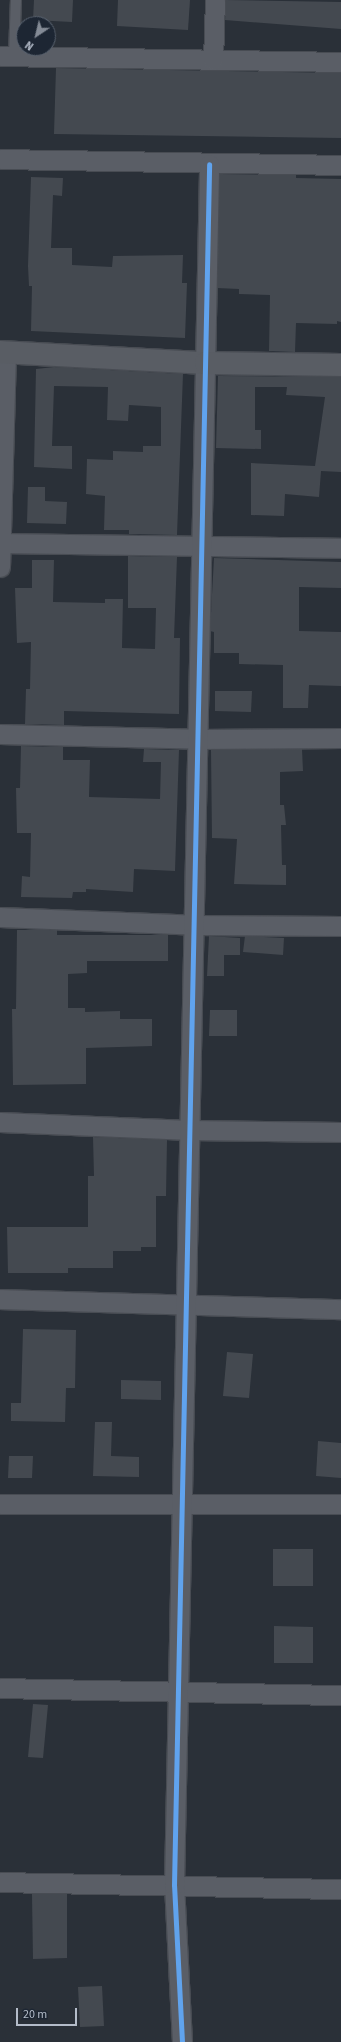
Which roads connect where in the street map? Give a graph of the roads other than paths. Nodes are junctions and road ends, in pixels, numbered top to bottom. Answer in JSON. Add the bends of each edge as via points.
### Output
{"nodes":[{"id":1,"x":16,"y":0,"type":"edge"},
{"id":2,"x":215,"y":0,"type":"edge"},
{"id":3,"x":7,"y":56,"type":"edge"},
{"id":4,"x":213,"y":60,"type":"junction"},
{"id":5,"x":341,"y":62,"type":"edge"},
{"id":6,"x":0,"y":159,"type":"edge"},
{"id":7,"x":209,"y":164,"type":"junction"},
{"id":8,"x":341,"y":166,"type":"edge"},
{"id":9,"x":3,"y":352,"type":"edge"},
{"id":10,"x":206,"y":363,"type":"junction"},
{"id":11,"x":341,"y":365,"type":"edge"},
{"id":12,"x":0,"y":543,"type":"edge"},
{"id":13,"x":203,"y":547,"type":"junction"},
{"id":14,"x":341,"y":548,"type":"edge"},
{"id":15,"x":0,"y":567,"type":"edge"},
{"id":16,"x":0,"y":734,"type":"edge"},
{"id":17,"x":341,"y":738,"type":"edge"},
{"id":18,"x":199,"y":739,"type":"junction"},
{"id":19,"x":0,"y":917,"type":"edge"},
{"id":20,"x":195,"y":925,"type":"junction"},
{"id":21,"x":341,"y":926,"type":"edge"},
{"id":22,"x":0,"y":1122,"type":"edge"},
{"id":23,"x":190,"y":1130,"type":"junction"},
{"id":24,"x":341,"y":1132,"type":"edge"},
{"id":25,"x":0,"y":1299,"type":"edge"},
{"id":26,"x":187,"y":1303,"type":"junction"},
{"id":27,"x":341,"y":1309,"type":"edge"},
{"id":28,"x":181,"y":1503,"type":"junction"},
{"id":29,"x":0,"y":1504,"type":"edge"},
{"id":30,"x":341,"y":1504,"type":"edge"},
{"id":31,"x":0,"y":1688,"type":"edge"},
{"id":32,"x":179,"y":1692,"type":"junction"},
{"id":33,"x":341,"y":1696,"type":"edge"},
{"id":34,"x":0,"y":1882,"type":"edge"},
{"id":35,"x":174,"y":1885,"type":"junction"},
{"id":36,"x":341,"y":1889,"type":"edge"},
{"id":37,"x":182,"y":2042,"type":"edge"}],
"edges":[{"from":1,"to":3,"type":"lane"},
{"from":2,"to":4,"type":"street"},
{"from":3,"to":4,"type":"street"},
{"from":4,"to":5,"type":"street"},
{"from":6,"to":7,"type":"street"},
{"from":7,"to":8,"type":"street"},
{"from":7,"to":10,"type":"street"},
{"from":9,"to":10,"type":"main road"},
{"from":9,"to":12,"type":"street"},
{"from":10,"to":11,"type":"main road"},
{"from":10,"to":13,"type":"street"},
{"from":12,"to":13,"type":"street"},
{"from":12,"to":15,"type":"street"},
{"from":13,"to":14,"type":"street"},
{"from":13,"to":18,"type":"street"},
{"from":16,"to":18,"type":"street"},
{"from":17,"to":18,"type":"street"},
{"from":18,"to":20,"type":"street"},
{"from":19,"to":20,"type":"street"},
{"from":20,"to":21,"type":"street"},
{"from":20,"to":23,"type":"street"},
{"from":22,"to":23,"type":"street"},
{"from":23,"to":24,"type":"street"},
{"from":23,"to":26,"type":"street"},
{"from":25,"to":26,"type":"street"},
{"from":26,"to":27,"type":"street"},
{"from":26,"to":28,"type":"street"},
{"from":28,"to":29,"type":"street"},
{"from":28,"to":30,"type":"street"},
{"from":28,"to":32,"type":"street"},
{"from":31,"to":32,"type":"street"},
{"from":32,"to":33,"type":"street"},
{"from":32,"to":35,"type":"street"},
{"from":34,"to":35,"type":"street"},
{"from":35,"to":36,"type":"street"},
{"from":35,"to":37,"type":"street"}]}
